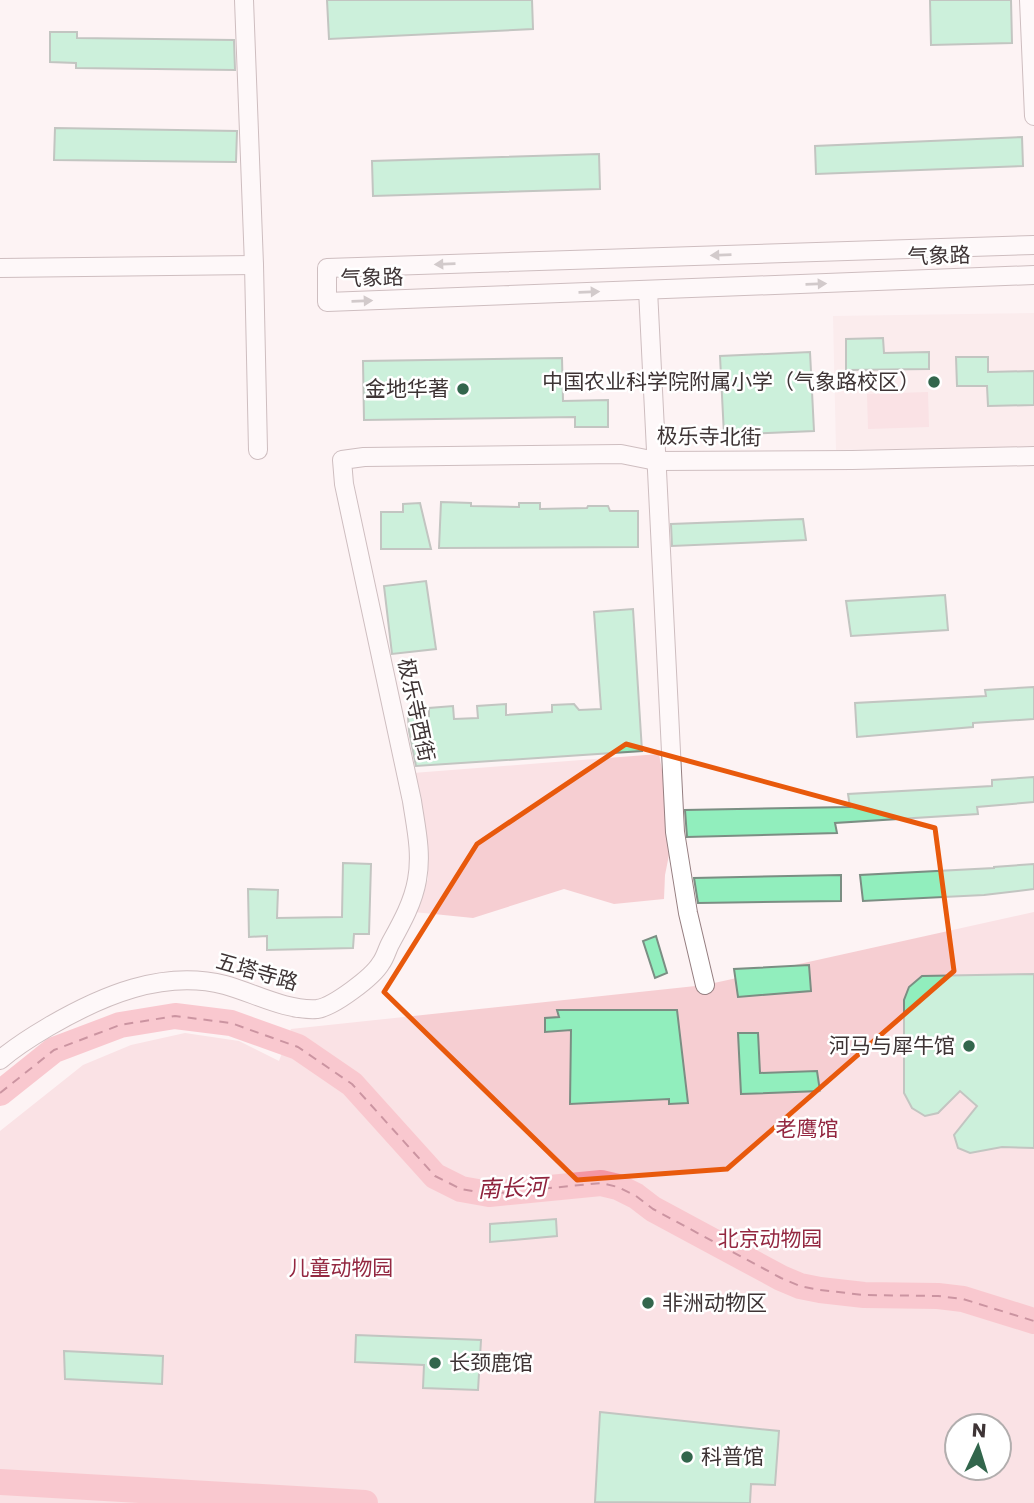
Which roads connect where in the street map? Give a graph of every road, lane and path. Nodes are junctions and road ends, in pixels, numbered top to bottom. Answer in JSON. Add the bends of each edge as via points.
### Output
{"nodes":[{"id":1,"x":244,"y":0,"type":"edge"},
{"id":2,"x":1029,"y":0,"type":"edge"},
{"id":3,"x":1034,"y":116,"type":"edge"},
{"id":4,"x":1034,"y":244,"type":"edge"},
{"id":5,"x":491,"y":263,"type":"junction"},
{"id":6,"x":254,"y":265,"type":"junction"},
{"id":7,"x":0,"y":268,"type":"edge"},
{"id":8,"x":1034,"y":275,"type":"edge"},
{"id":9,"x":649,"y":290,"type":"junction"},
{"id":10,"x":491,"y":296,"type":"junction"},
{"id":11,"x":258,"y":450,"type":"dead end"},
{"id":12,"x":1034,"y":456,"type":"edge"},
{"id":13,"x":342,"y":460,"type":"joint"},
{"id":14,"x":656,"y":461,"type":"junction"},
{"id":15,"x":381,"y":965,"type":"joint"},
{"id":16,"x":705,"y":985,"type":"dead end"},
{"id":17,"x":0,"y":1060,"type":"edge"}],
"edges":[{"from":1,"to":6,"type":"street"},
{"from":2,"to":3,"type":"street"},
{"from":4,"to":5,"type":"street","name":"气象路","one_way":true},
{"from":5,"to":10,"type":"street"},
{"from":5,"to":10,"type":"street","name":"气象路","one_way":true,"via":[[327,268],[327,302]]},
{"from":6,"to":7,"type":"street"},
{"from":6,"to":11,"type":"street"},
{"from":9,"to":8,"type":"street","name":"气象路","one_way":true},
{"from":10,"to":9,"type":"street","name":"气象路","one_way":true},
{"from":9,"to":14,"type":"street"},
{"from":12,"to":14,"type":"street","name":"极乐寺北街"},
{"from":13,"to":14,"type":"street","name":"极乐寺北街","via":[[621,454]]},
{"from":13,"to":15,"type":"street","name":"极乐寺西街","via":[[420,853],[417,883]]},
{"from":14,"to":16,"type":"street","via":[[675,832]]},
{"from":15,"to":17,"type":"street","name":"五塔寺路","via":[[351,992],[321,1009],[303,1009],[196,980],[163,981],[125,990],[83,1007]]}]}
